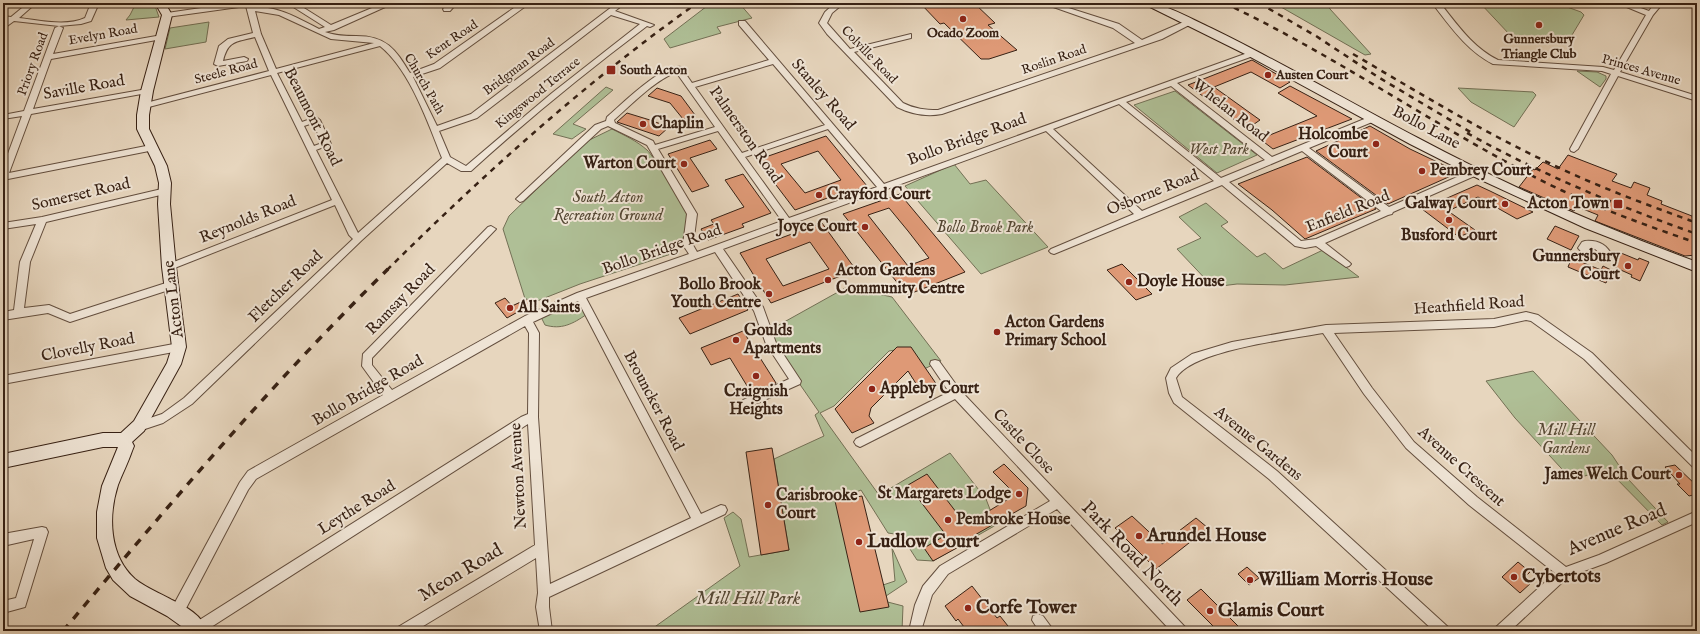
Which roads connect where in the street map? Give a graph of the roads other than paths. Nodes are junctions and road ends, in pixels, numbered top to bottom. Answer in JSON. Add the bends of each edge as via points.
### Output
{"nodes":[{"id":1,"x":32,"y":3,"type":"edge"},
{"id":2,"x":95,"y":3,"type":"edge"},
{"id":3,"x":160,"y":3,"type":"edge"},
{"id":4,"x":290,"y":3,"type":"edge"},
{"id":5,"x":390,"y":3,"type":"edge"},
{"id":6,"x":452,"y":3,"type":"edge"},
{"id":7,"x":526,"y":3,"type":"edge"},
{"id":8,"x":607,"y":3,"type":"edge"},
{"id":9,"x":1046,"y":3,"type":"edge"},
{"id":10,"x":1148,"y":3,"type":"edge"},
{"id":11,"x":1436,"y":3,"type":"edge"},
{"id":12,"x":1621,"y":3,"type":"edge"},
{"id":13,"x":1659,"y":3,"type":"edge"},
{"id":14,"x":835,"y":4,"type":"edge"},
{"id":15,"x":219,"y":5,"type":"edge"},
{"id":16,"x":249,"y":5,"type":"edge"},
{"id":17,"x":298,"y":7,"type":"junction"},
{"id":18,"x":615,"y":8,"type":"edge"},
{"id":19,"x":447,"y":10,"type":"dead end"},
{"id":20,"x":285,"y":14,"type":"junction"},
{"id":21,"x":1650,"y":14,"type":"junction"},
{"id":22,"x":167,"y":15,"type":"junction"},
{"id":23,"x":3,"y":18,"type":"edge"},
{"id":24,"x":14,"y":19,"type":"junction"},
{"id":25,"x":1191,"y":22,"type":"junction"},
{"id":26,"x":742,"y":23,"type":"dead end"},
{"id":27,"x":3,"y":27,"type":"edge"},
{"id":28,"x":59,"y":28,"type":"dead end"},
{"id":29,"x":331,"y":28,"type":"junction"},
{"id":30,"x":319,"y":31,"type":"junction"},
{"id":31,"x":257,"y":34,"type":"junction"},
{"id":32,"x":162,"y":36,"type":"junction"},
{"id":33,"x":908,"y":36,"type":"dead end"},
{"id":34,"x":382,"y":43,"type":"junction"},
{"id":35,"x":1141,"y":43,"type":"junction"},
{"id":36,"x":850,"y":51,"type":"junction"},
{"id":37,"x":1253,"y":53,"type":"junction"},
{"id":38,"x":49,"y":57,"type":"junction"},
{"id":39,"x":244,"y":59,"type":"dead end"},
{"id":40,"x":774,"y":61,"type":"junction"},
{"id":41,"x":273,"y":72,"type":"junction"},
{"id":42,"x":1617,"y":72,"type":"junction"},
{"id":43,"x":408,"y":76,"type":"junction"},
{"id":44,"x":1172,"y":83,"type":"junction"},
{"id":45,"x":691,"y":86,"type":"junction"},
{"id":46,"x":147,"y":91,"type":"junction"},
{"id":47,"x":1697,"y":99,"type":"edge"},
{"id":48,"x":1120,"y":101,"type":"junction"},
{"id":49,"x":145,"y":106,"type":"junction"},
{"id":50,"x":28,"y":112,"type":"junction"},
{"id":51,"x":923,"y":114,"type":"joint"},
{"id":52,"x":3,"y":117,"type":"edge"},
{"id":53,"x":1374,"y":118,"type":"junction"},
{"id":54,"x":610,"y":122,"type":"junction"},
{"id":55,"x":300,"y":125,"type":"junction"},
{"id":56,"x":830,"y":126,"type":"junction"},
{"id":57,"x":721,"y":128,"type":"junction"},
{"id":58,"x":1047,"y":128,"type":"junction"},
{"id":59,"x":436,"y":129,"type":"junction"},
{"id":60,"x":151,"y":148,"type":"junction"},
{"id":61,"x":653,"y":148,"type":"junction"},
{"id":62,"x":1303,"y":148,"type":"junction"},
{"id":63,"x":312,"y":149,"type":"junction"},
{"id":64,"x":1574,"y":150,"type":"dead end"},
{"id":65,"x":741,"y":156,"type":"junction"},
{"id":66,"x":446,"y":159,"type":"junction"},
{"id":67,"x":1272,"y":161,"type":"junction"},
{"id":68,"x":1476,"y":172,"type":"junction"},
{"id":69,"x":4,"y":176,"type":"edge"},
{"id":70,"x":1221,"y":182,"type":"junction"},
{"id":71,"x":882,"y":187,"type":"junction"},
{"id":72,"x":166,"y":191,"type":"junction"},
{"id":73,"x":520,"y":199,"type":"dead end"},
{"id":74,"x":337,"y":201,"type":"junction"},
{"id":75,"x":1389,"y":212,"type":"junction"},
{"id":76,"x":1140,"y":214,"type":"junction"},
{"id":77,"x":42,"y":220,"type":"junction"},
{"id":78,"x":788,"y":222,"type":"junction"},
{"id":79,"x":3,"y":226,"type":"edge"},
{"id":80,"x":490,"y":230,"type":"dead end"},
{"id":81,"x":1606,"y":231,"type":"junction"},
{"id":82,"x":359,"y":238,"type":"junction"},
{"id":83,"x":1318,"y":242,"type":"junction"},
{"id":84,"x":1597,"y":245,"type":"dead end"},
{"id":85,"x":717,"y":248,"type":"junction"},
{"id":86,"x":1054,"y":251,"type":"dead end"},
{"id":87,"x":694,"y":255,"type":"junction"},
{"id":88,"x":1346,"y":264,"type":"dead end"},
{"id":89,"x":169,"y":267,"type":"junction"},
{"id":90,"x":1697,"y":267,"type":"edge"},
{"id":91,"x":172,"y":285,"type":"junction"},
{"id":92,"x":580,"y":296,"type":"junction"},
{"id":93,"x":19,"y":312,"type":"junction"},
{"id":94,"x":3,"y":316,"type":"edge"},
{"id":95,"x":527,"y":320,"type":"junction"},
{"id":96,"x":1326,"y":329,"type":"junction"},
{"id":97,"x":1308,"y":332,"type":"joint"},
{"id":98,"x":179,"y":347,"type":"junction"},
{"id":99,"x":935,"y":364,"type":"dead end"},
{"id":100,"x":3,"y":380,"type":"edge"},
{"id":101,"x":956,"y":393,"type":"junction"},
{"id":102,"x":391,"y":397,"type":"junction"},
{"id":103,"x":747,"y":403,"type":"dead end"},
{"id":104,"x":534,"y":417,"type":"junction"},
{"id":105,"x":139,"y":426,"type":"junction"},
{"id":106,"x":124,"y":440,"type":"junction"},
{"id":107,"x":860,"y":442,"type":"dead end"},
{"id":108,"x":3,"y":461,"type":"edge"},
{"id":109,"x":1697,"y":464,"type":"edge"},
{"id":110,"x":1057,"y":503,"type":"junction"},
{"id":111,"x":720,"y":510,"type":"dead end"},
{"id":112,"x":1697,"y":516,"type":"edge"},
{"id":113,"x":698,"y":520,"type":"junction"},
{"id":114,"x":3,"y":540,"type":"edge"},
{"id":115,"x":540,"y":548,"type":"junction"},
{"id":116,"x":1564,"y":573,"type":"junction"},
{"id":117,"x":544,"y":593,"type":"junction"},
{"id":118,"x":3,"y":607,"type":"edge"},
{"id":119,"x":178,"y":612,"type":"junction"},
{"id":120,"x":1038,"y":620,"type":"dead end"},
{"id":121,"x":198,"y":630,"type":"edge"},
{"id":122,"x":403,"y":631,"type":"edge"},
{"id":123,"x":546,"y":631,"type":"edge"},
{"id":124,"x":914,"y":631,"type":"edge"},
{"id":125,"x":1048,"y":631,"type":"edge"},
{"id":126,"x":1180,"y":631,"type":"edge"},
{"id":127,"x":1442,"y":631,"type":"edge"},
{"id":128,"x":1501,"y":631,"type":"edge"}],
"edges":[{"from":1,"to":24,"type":"street"},
{"from":2,"to":24,"type":"street","via":[[88,19],[82,22],[51,24]]},
{"from":3,"to":22,"type":"main road"},
{"from":4,"to":17,"type":"street"},
{"from":5,"to":29,"type":"street"},
{"from":6,"to":19,"type":"street"},
{"from":7,"to":43,"type":"street","name":"Kent Road","via":[[437,66]]},
{"from":8,"to":18,"type":"street"},
{"from":9,"to":35,"type":"street","via":[[1116,26]]},
{"from":10,"to":25,"type":"main road","name":"Bollo Lane"},
{"from":11,"to":42,"type":"street","name":"Princes Avenue","via":[[1476,51],[1496,62]]},
{"from":12,"to":21,"type":"street"},
{"from":13,"to":21,"type":"street"},
{"from":14,"to":36,"type":"street","name":"Colville Road","via":[[823,23]]},
{"from":15,"to":16,"type":"street"},
{"from":15,"to":22,"type":"street"},
{"from":16,"to":20,"type":"street"},
{"from":16,"to":31,"type":"street","name":"Beaumont Road"},
{"from":17,"to":20,"type":"street"},
{"from":17,"to":29,"type":"street"},
{"from":18,"to":59,"type":"street","name":"Bridgman Road","via":[[474,116]]},
{"from":18,"to":66,"type":"street","name":"Kingswood Terrace","via":[[648,25],[570,82],[468,169]]},
{"from":20,"to":30,"type":"street"},
{"from":21,"to":42,"type":"street"},
{"from":22,"to":32,"type":"main road","name":"Acton Lane"},
{"from":23,"to":24,"type":"street"},
{"from":24,"to":27,"type":"street"},
{"from":25,"to":35,"type":"street","name":"Roslin Road"},
{"from":25,"to":37,"type":"main road","name":"Bollo Lane"},
{"from":26,"to":40,"type":"street","name":"Stanley Road"},
{"from":28,"to":38,"type":"street","name":"Priory Road"},
{"from":29,"to":30,"type":"street"},
{"from":30,"to":34,"type":"street","via":[[334,37]]},
{"from":31,"to":39,"type":"street","via":[[231,41],[222,48],[218,64]]},
{"from":31,"to":41,"type":"street","name":"Beaumont Road"},
{"from":32,"to":38,"type":"street","name":"Evelyn Road"},
{"from":32,"to":46,"type":"main road","name":"Acton Lane"},
{"from":33,"to":36,"type":"street"},
{"from":34,"to":41,"type":"street","name":"Steele Road"},
{"from":34,"to":43,"type":"street","name":"Church Path"},
{"from":35,"to":51,"type":"street","name":"Roslin Road","via":[[939,112]]},
{"from":36,"to":51,"type":"street","name":"Colville Road","via":[[900,105]]},
{"from":37,"to":44,"type":"street","name":"Bollo Bridge Road"},
{"from":37,"to":53,"type":"main road","name":"Bollo Lane"},
{"from":38,"to":50,"type":"street","name":"Priory Road"},
{"from":40,"to":45,"type":"street"},
{"from":40,"to":56,"type":"street","name":"Stanley Road"},
{"from":41,"to":49,"type":"street","name":"Steele Road"},
{"from":41,"to":55,"type":"street","name":"Beaumont Road"},
{"from":42,"to":47,"type":"street","name":"Princes Avenue"},
{"from":42,"to":64,"type":"street"},
{"from":43,"to":59,"type":"street","name":"Church Path"},
{"from":44,"to":48,"type":"street","name":"Bollo Bridge Road"},
{"from":44,"to":67,"type":"street","name":"Whelan Road"},
{"from":45,"to":54,"type":"street","name":"Palmerston Road","via":[[680,71],[675,69],[668,72],[610,119]]},
{"from":45,"to":57,"type":"street","name":"Palmerston Road"},
{"from":46,"to":49,"type":"main road","name":"Acton Lane"},
{"from":46,"to":50,"type":"street","name":"Saville Road"},
{"from":48,"to":58,"type":"street","name":"Bollo Bridge Road"},
{"from":48,"to":70,"type":"street","name":"Enfield Road"},
{"from":49,"to":60,"type":"main road","name":"Acton Lane","via":[[143,129]]},
{"from":50,"to":52,"type":"street","name":"Saville Road"},
{"from":50,"to":69,"type":"street","name":"Priory Road"},
{"from":53,"to":62,"type":"street","name":"Osborne Road"},
{"from":53,"to":68,"type":"main road","name":"Bollo Lane"},
{"from":54,"to":61,"type":"street"},
{"from":54,"to":73,"type":"street","via":[[598,127]]},
{"from":55,"to":63,"type":"street","name":"Beaumont Road"},
{"from":55,"to":63,"type":"street","via":[[316,120],[327,144]]},
{"from":56,"to":65,"type":"street"},
{"from":56,"to":71,"type":"street","name":"Stanley Road"},
{"from":57,"to":61,"type":"street"},
{"from":57,"to":65,"type":"street","name":"Palmerston Road"},
{"from":58,"to":71,"type":"street","name":"Bollo Bridge Road"},
{"from":58,"to":76,"type":"street"},
{"from":59,"to":66,"type":"street","name":"Church Path"},
{"from":60,"to":69,"type":"street"},
{"from":60,"to":72,"type":"main road","name":"Acton Lane","via":[[160,166]]},
{"from":61,"to":87,"type":"street","via":[[692,214],[688,245]]},
{"from":62,"to":67,"type":"street","name":"Osborne Road"},
{"from":62,"to":75,"type":"street"},
{"from":63,"to":74,"type":"street","name":"Beaumont Road"},
{"from":65,"to":78,"type":"street","name":"Palmerston Road"},
{"from":66,"to":82,"type":"street","name":"Fletcher Road"},
{"from":67,"to":70,"type":"street","name":"Osborne Road"},
{"from":68,"to":75,"type":"street","name":"Enfield Road"},
{"from":68,"to":81,"type":"main road","name":"Bollo Lane","via":[[1535,201]]},
{"from":70,"to":76,"type":"street","name":"Osborne Road"},
{"from":70,"to":83,"type":"street","name":"Enfield Road","via":[[1298,244],[1305,246]]},
{"from":71,"to":78,"type":"street","name":"Bollo Bridge Road"},
{"from":72,"to":77,"type":"street","name":"Somerset Road"},
{"from":72,"to":89,"type":"main road","name":"Acton Lane","via":[[164,204]]},
{"from":74,"to":82,"type":"street","name":"Beaumont Road","via":[[354,235]]},
{"from":74,"to":89,"type":"street","name":"Reynolds Road"},
{"from":75,"to":83,"type":"street","name":"Enfield Road"},
{"from":76,"to":86,"type":"street","name":"Osborne Road"},
{"from":77,"to":79,"type":"street","name":"Somerset Road"},
{"from":77,"to":93,"type":"street","via":[[25,262]]},
{"from":78,"to":85,"type":"street","name":"Bollo Bridge Road"},
{"from":80,"to":102,"type":"street","name":"Ramsay Road","via":[[367,357],[367,366]]},
{"from":81,"to":84,"type":"street"},
{"from":81,"to":90,"type":"main road","name":"Bollo Lane"},
{"from":82,"to":105,"type":"street","name":"Fletcher Road","via":[[188,401],[158,421]]},
{"from":83,"to":88,"type":"street"},
{"from":85,"to":87,"type":"street","name":"Bollo Bridge Road"},
{"from":85,"to":103,"type":"street","via":[[759,310],[771,344],[796,381]]},
{"from":87,"to":92,"type":"street","name":"Bollo Bridge Road"},
{"from":89,"to":91,"type":"main road","name":"Acton Lane"},
{"from":91,"to":93,"type":"street","via":[[70,318],[49,309]]},
{"from":91,"to":98,"type":"main road","name":"Acton Lane"},
{"from":92,"to":95,"type":"street","name":"Bollo Bridge Road"},
{"from":92,"to":113,"type":"street","name":"Brouncker Road"},
{"from":93,"to":94,"type":"street"},
{"from":95,"to":102,"type":"street","name":"Bollo Bridge Road"},
{"from":95,"to":104,"type":"street","name":"Newton Avenue","via":[[534,333]]},
{"from":96,"to":97,"type":"street","name":"Heathfield Road"},
{"from":96,"to":109,"type":"street","name":"Heathfield Road","via":[[1494,323],[1526,316],[1534,318],[1588,356]]},
{"from":96,"to":116,"type":"street","name":"Avenue Crescent","via":[[1368,391],[1410,445],[1473,501]]},
{"from":97,"to":127,"type":"street","name":"Avenue Gardens","via":[[1232,346],[1196,357],[1176,371],[1171,378],[1174,393],[1190,410],[1274,475]]},
{"from":98,"to":100,"type":"street","name":"Clovelly Road"},
{"from":98,"to":105,"type":"main road","name":"Acton Lane","via":[[174,364]]},
{"from":99,"to":101,"type":"street","name":"Castle Close"},
{"from":101,"to":107,"type":"street"},
{"from":101,"to":110,"type":"street","name":"Castle Close"},
{"from":102,"to":119,"type":"street","name":"Bollo Bridge Road","via":[[252,476],[244,486]]},
{"from":104,"to":115,"type":"street","name":"Newton Avenue"},
{"from":104,"to":121,"type":"street","name":"Leythe Road"},
{"from":105,"to":106,"type":"main road","name":"Acton Lane"},
{"from":106,"to":108,"type":"main road","via":[[103,440]]},
{"from":106,"to":119,"type":"main road","via":[[126,446],[106,502],[106,550],[118,573],[128,584]]},
{"from":110,"to":124,"type":"street","via":[[944,570],[933,580],[921,602]]},
{"from":110,"to":126,"type":"street","name":"Park Road North"},
{"from":111,"to":113,"type":"street"},
{"from":112,"to":116,"type":"street","name":"Avenue Road","via":[[1602,559]]},
{"from":113,"to":117,"type":"street"},
{"from":114,"to":118,"type":"street","via":[[42,532],[21,603]]},
{"from":115,"to":117,"type":"street","name":"Newton Avenue"},
{"from":115,"to":122,"type":"street","name":"Meon Road"},
{"from":116,"to":128,"type":"street","name":"Avenue Road"},
{"from":117,"to":123,"type":"street","name":"Newton Avenue","via":[[542,612]]},
{"from":119,"to":121,"type":"main road"},
{"from":120,"to":125,"type":"street"}]}
